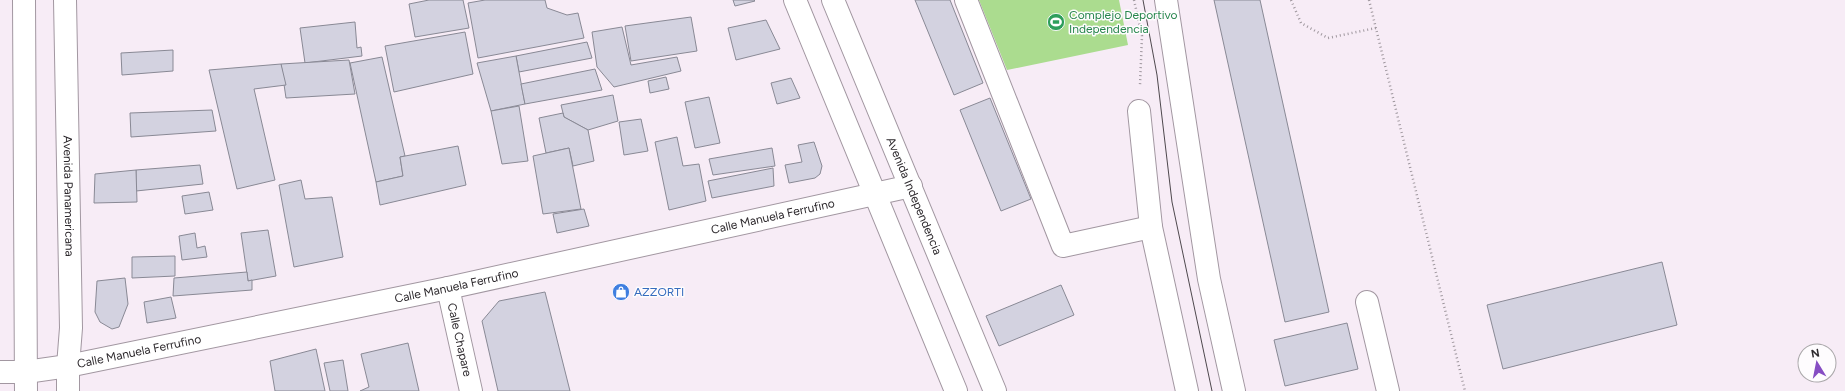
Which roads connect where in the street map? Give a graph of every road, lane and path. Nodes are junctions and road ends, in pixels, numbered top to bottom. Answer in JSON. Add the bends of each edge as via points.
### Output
{"nodes":[{"id":1,"x":24,"y":0,"type":"edge"},
{"id":2,"x":65,"y":0,"type":"edge"},
{"id":3,"x":795,"y":0,"type":"edge"},
{"id":4,"x":833,"y":0,"type":"edge"},
{"id":5,"x":966,"y":0,"type":"edge"},
{"id":6,"x":1134,"y":0,"type":"edge"},
{"id":7,"x":1166,"y":0,"type":"edge"},
{"id":8,"x":1291,"y":0,"type":"edge"},
{"id":9,"x":1369,"y":0,"type":"edge"},
{"id":10,"x":1376,"y":28,"type":"junction"},
{"id":11,"x":1139,"y":111,"type":"joint"},
{"id":12,"x":911,"y":186,"type":"junction"},
{"id":13,"x":875,"y":194,"type":"junction"},
{"id":14,"x":1151,"y":227,"type":"junction"},
{"id":15,"x":448,"y":288,"type":"junction"},
{"id":16,"x":1368,"y":302,"type":"dead end"},
{"id":17,"x":68,"y":366,"type":"junction"},
{"id":18,"x":0,"y":372,"type":"edge"},
{"id":19,"x":26,"y":382,"type":"edge"},
{"id":20,"x":68,"y":391,"type":"edge"},
{"id":21,"x":471,"y":391,"type":"edge"},
{"id":22,"x":956,"y":391,"type":"edge"},
{"id":23,"x":995,"y":391,"type":"edge"},
{"id":24,"x":1187,"y":391,"type":"edge"},
{"id":25,"x":1234,"y":391,"type":"edge"},
{"id":26,"x":1388,"y":391,"type":"edge"},
{"id":27,"x":1465,"y":391,"type":"edge"}],
"edges":[{"from":1,"to":19,"type":"main road"},
{"from":2,"to":17,"type":"main road","name":"Avenida Panamericana","via":[[71,328]]},
{"from":3,"to":13,"type":"main road"},
{"from":4,"to":12,"type":"main road","name":"Avenida Independencia"},
{"from":5,"to":14,"type":"main road","via":[[1063,246]]},
{"from":6,"to":11,"type":"path","via":[[1142,36]]},
{"from":7,"to":25,"type":"main road","via":[[1209,279]]},
{"from":8,"to":10,"type":"path","via":[[1301,23],[1328,38]]},
{"from":9,"to":10,"type":"path"},
{"from":10,"to":27,"type":"path"},
{"from":11,"to":14,"type":"main road"},
{"from":12,"to":13,"type":"main road","name":"Calle Manuela Ferrufino"},
{"from":12,"to":23,"type":"main road","name":"Avenida Independencia"},
{"from":13,"to":15,"type":"main road","name":"Calle Manuela Ferrufino"},
{"from":13,"to":22,"type":"main road"},
{"from":14,"to":24,"type":"main road"},
{"from":15,"to":17,"type":"main road","name":"Calle Manuela Ferrufino"},
{"from":15,"to":21,"type":"main road","name":"Calle Chapare"},
{"from":16,"to":26,"type":"main road"},
{"from":17,"to":19,"type":"main road","name":"Calle Manuela Ferrufino"},
{"from":17,"to":20,"type":"main road","name":"Avenida Panamericana"},
{"from":18,"to":19,"type":"main road","name":"Calle Manuela Ferrufino"}]}
